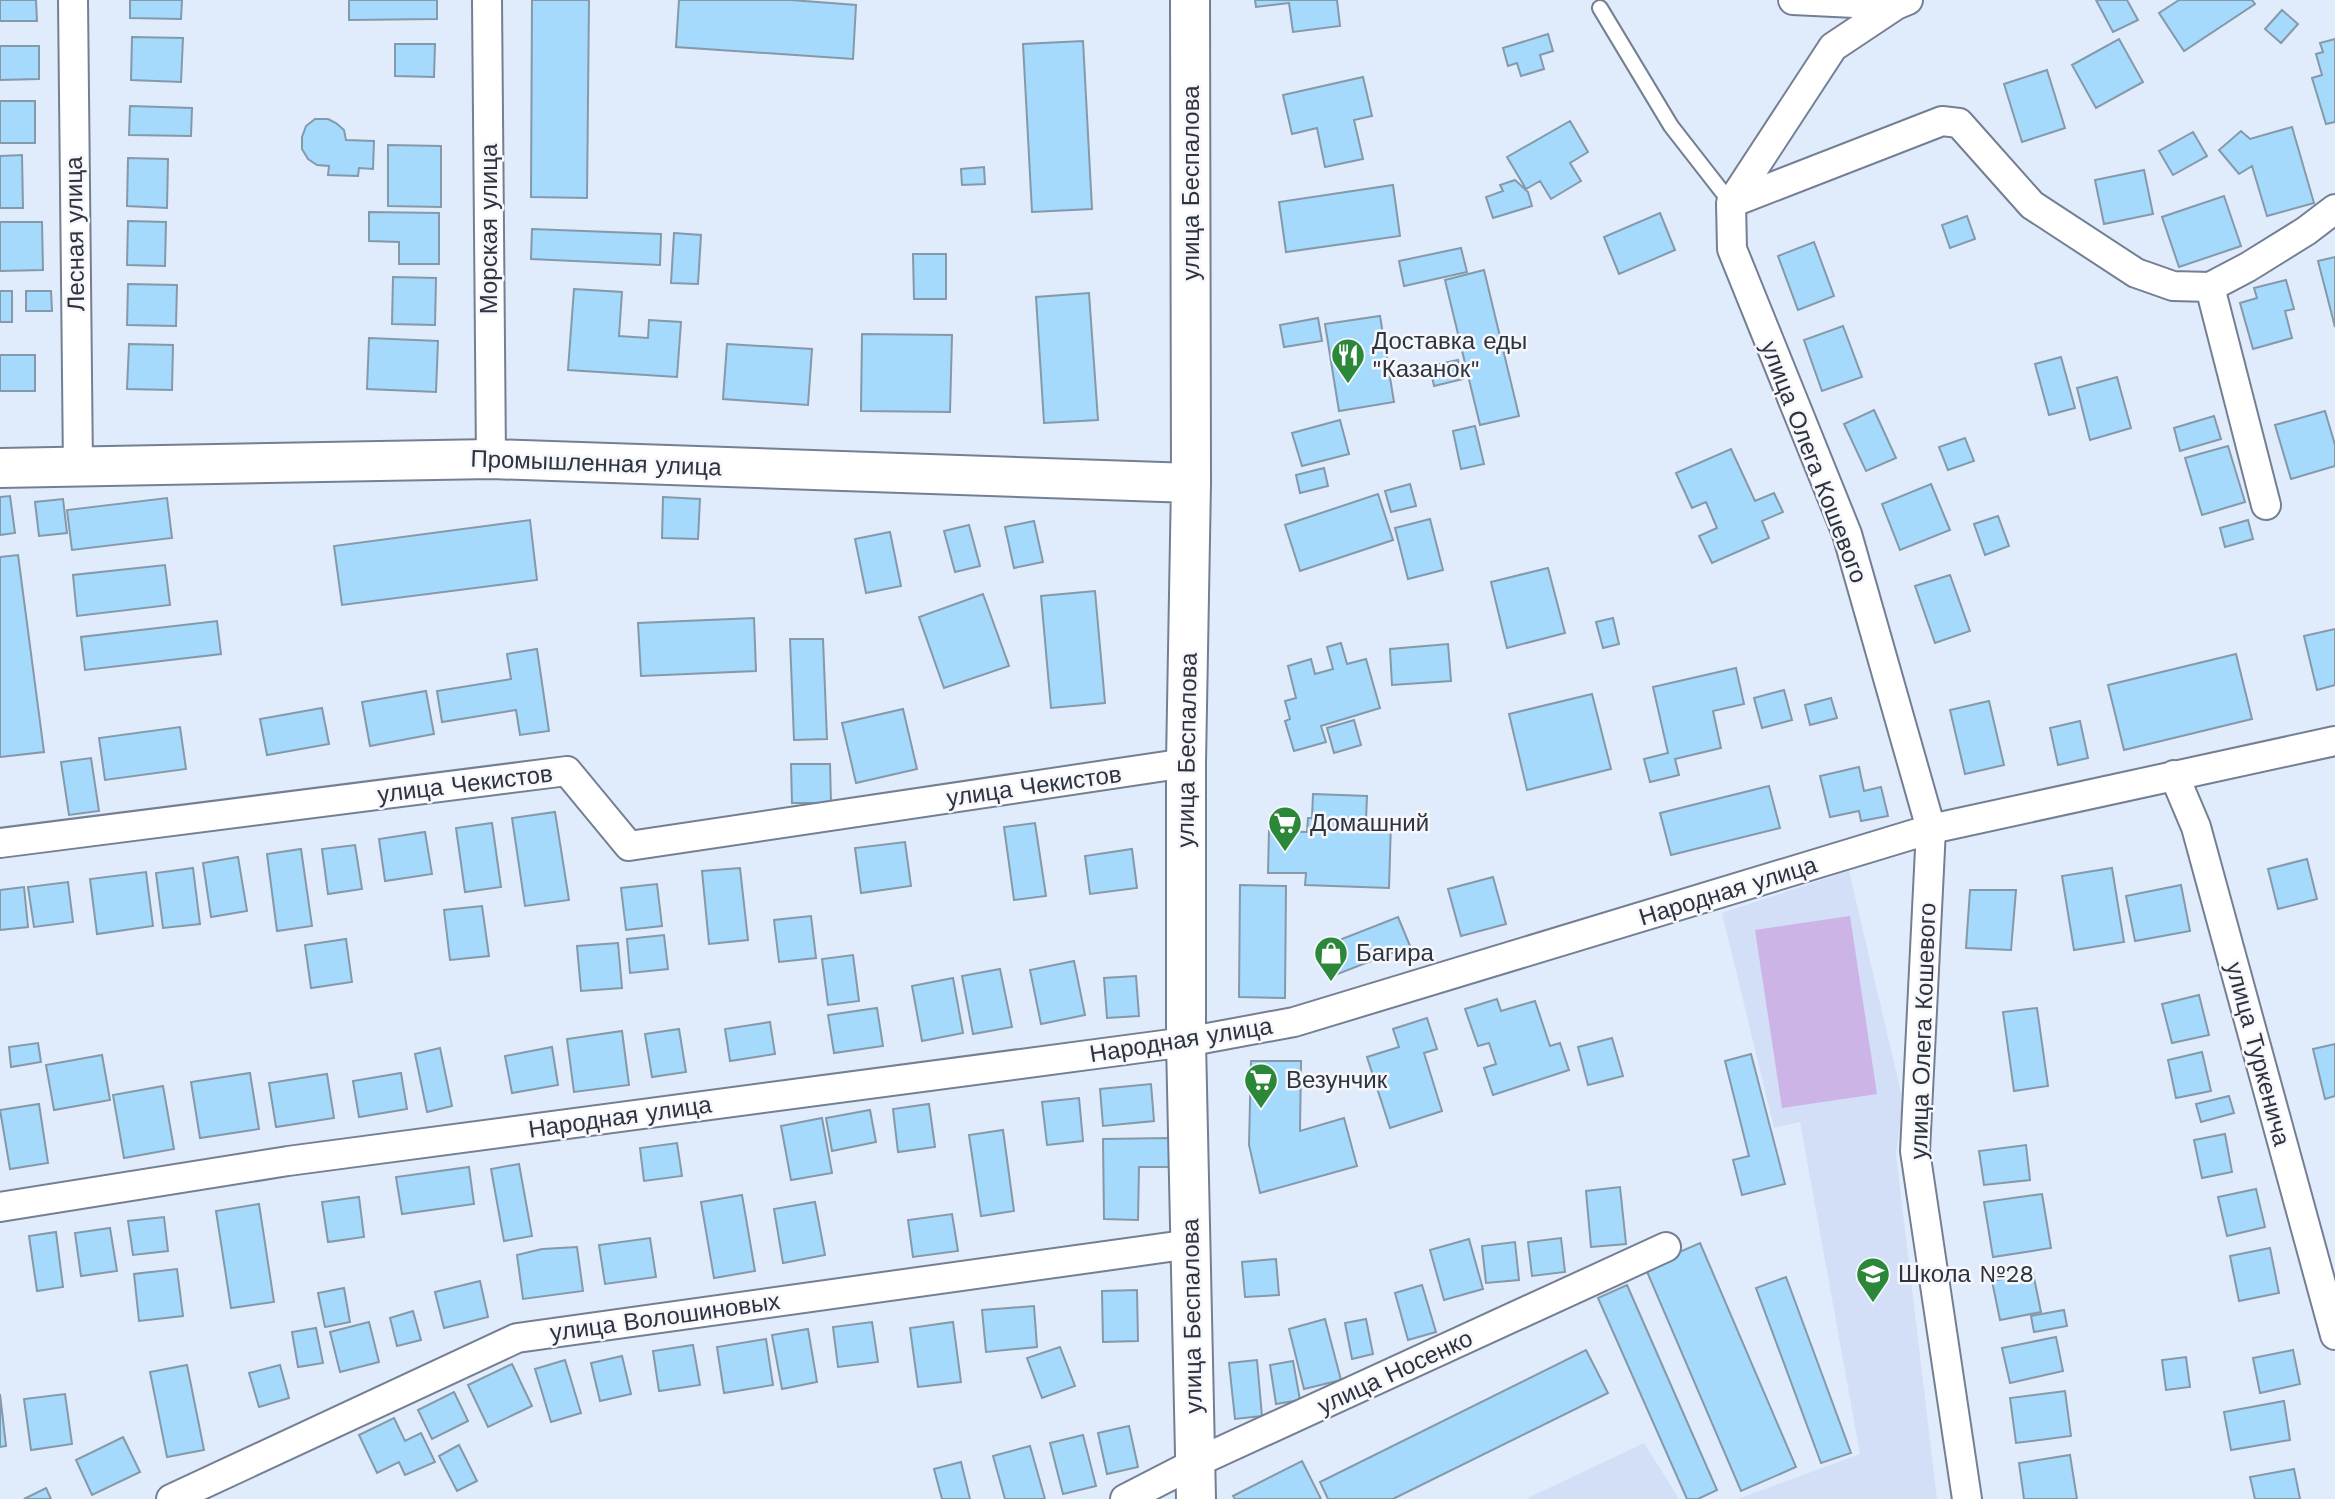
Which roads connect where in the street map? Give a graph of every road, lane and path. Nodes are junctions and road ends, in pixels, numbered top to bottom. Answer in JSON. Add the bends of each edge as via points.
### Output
{"nodes":[{"id":1,"x":73,"y":0,"type":"edge"},
{"id":2,"x":487,"y":0,"type":"edge"},
{"id":3,"x":1190,"y":0,"type":"edge"},
{"id":4,"x":1793,"y":0,"type":"edge"},
{"id":5,"x":1902,"y":3,"type":"edge"},
{"id":6,"x":1600,"y":8,"type":"dead end"},
{"id":7,"x":1731,"y":203,"type":"junction"},
{"id":8,"x":2335,"y":209,"type":"edge"},
{"id":9,"x":2210,"y":286,"type":"junction"},
{"id":10,"x":491,"y":459,"type":"junction"},
{"id":11,"x":0,"y":467,"type":"edge"},
{"id":12,"x":78,"y":468,"type":"junction"},
{"id":13,"x":1191,"y":483,"type":"junction"},
{"id":14,"x":2266,"y":505,"type":"dead end"},
{"id":15,"x":2335,"y":741,"type":"edge"},
{"id":16,"x":1186,"y":763,"type":"junction"},
{"id":17,"x":2174,"y":775,"type":"junction"},
{"id":18,"x":1931,"y":829,"type":"junction"},
{"id":19,"x":0,"y":843,"type":"edge"},
{"id":20,"x":1186,"y":1042,"type":"junction"},
{"id":21,"x":0,"y":1207,"type":"edge"},
{"id":22,"x":1191,"y":1244,"type":"junction"},
{"id":23,"x":1666,"y":1248,"type":"dead end"},
{"id":24,"x":2335,"y":1335,"type":"edge"},
{"id":25,"x":1195,"y":1481,"type":"edge"},
{"id":26,"x":171,"y":1499,"type":"edge"},
{"id":27,"x":1125,"y":1499,"type":"edge"},
{"id":28,"x":1967,"y":1499,"type":"edge"}],
"edges":[{"from":1,"to":12,"type":"street","name":"Лесная улица"},
{"from":2,"to":10,"type":"street","name":"Морская улица"},
{"from":3,"to":13,"type":"main road","name":"улица Беспалова"},
{"from":4,"to":5,"type":"street"},
{"from":5,"to":7,"type":"street","via":[[1833,47]]},
{"from":6,"to":7,"type":"lane","via":[[1671,126]]},
{"from":7,"to":9,"type":"street","via":[[1942,121],[1959,123],[2032,205],[2136,273],[2173,286]]},
{"from":7,"to":18,"type":"street","name":"улица Олега Кошевого","via":[[1732,249],[1847,534]]},
{"from":8,"to":9,"type":"street","via":[[2248,267]]},
{"from":9,"to":14,"type":"street"},
{"from":10,"to":12,"type":"main road","name":"Промышленная улица"},
{"from":10,"to":13,"type":"main road","name":"Промышленная улица"},
{"from":11,"to":12,"type":"main road","name":"Промышленная улица"},
{"from":13,"to":16,"type":"main road","name":"улица Беспалова"},
{"from":15,"to":17,"type":"street","name":"Народная улица"},
{"from":16,"to":19,"type":"street","name":"улица Чекистов","via":[[629,846],[567,771]]},
{"from":16,"to":20,"type":"main road","name":"улица Беспалова"},
{"from":17,"to":18,"type":"street","name":"Народная улица"},
{"from":17,"to":24,"type":"street","name":"улица Туркенича","via":[[2196,827]]},
{"from":18,"to":20,"type":"street","name":"Народная улица","via":[[1294,1022]]},
{"from":18,"to":28,"type":"street","name":"улица Олега Кошевого","via":[[1915,1151]]},
{"from":20,"to":21,"type":"street","name":"Народная улица","via":[[302,1160]]},
{"from":20,"to":22,"type":"main road","name":"улица Беспалова"},
{"from":22,"to":25,"type":"main road","name":"улица Беспалова"},
{"from":22,"to":26,"type":"street","name":"улица Волошиновых","via":[[517,1338]]},
{"from":23,"to":25,"type":"street","name":"улица Носенко"},
{"from":25,"to":27,"type":"street","name":"улица Носенко"}]}
